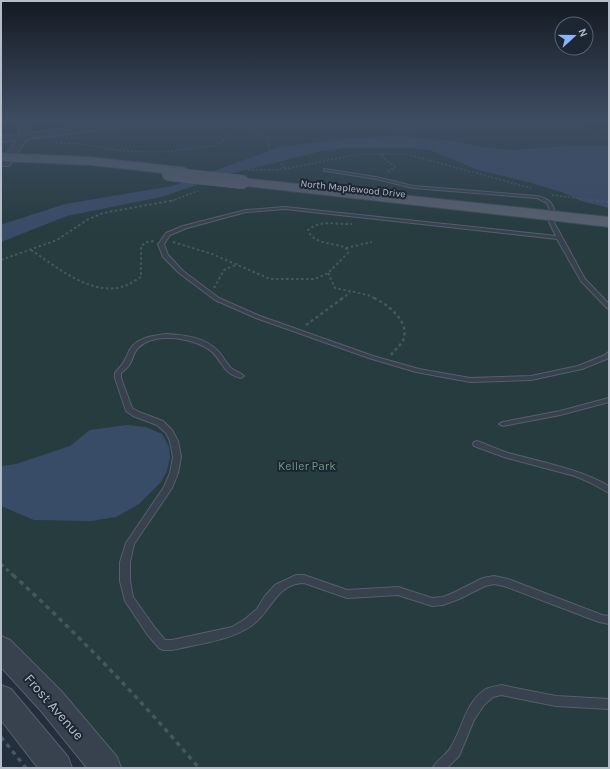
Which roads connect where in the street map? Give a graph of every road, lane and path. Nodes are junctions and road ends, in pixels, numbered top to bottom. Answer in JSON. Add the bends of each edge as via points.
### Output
{"nodes":[{"id":1,"x":277,"y":158,"type":"edge"},
{"id":2,"x":340,"y":158,"type":"edge"},
{"id":3,"x":383,"y":158,"type":"edge"},
{"id":4,"x":421,"y":158,"type":"edge"},
{"id":5,"x":4,"y":161,"type":"edge"},
{"id":6,"x":282,"y":163,"type":"junction"},
{"id":7,"x":294,"y":167,"type":"junction"},
{"id":8,"x":279,"y":170,"type":"junction"},
{"id":9,"x":326,"y":170,"type":"dead end"},
{"id":10,"x":246,"y":178,"type":"junction"},
{"id":11,"x":379,"y":178,"type":"junction"},
{"id":12,"x":534,"y":189,"type":"dead end"},
{"id":13,"x":199,"y":190,"type":"dead end"},
{"id":14,"x":551,"y":195,"type":"dead end"},
{"id":15,"x":609,"y":202,"type":"edge"},
{"id":16,"x":364,"y":216,"type":"junction"},
{"id":17,"x":609,"y":216,"type":"edge"},
{"id":18,"x":551,"y":218,"type":"junction"},
{"id":19,"x":609,"y":222,"type":"edge"},
{"id":20,"x":539,"y":236,"type":"junction"},
{"id":21,"x":559,"y":238,"type":"junction"},
{"id":22,"x":372,"y":242,"type":"dead end"},
{"id":23,"x":346,"y":248,"type":"junction"},
{"id":24,"x":1,"y":260,"type":"edge"},
{"id":25,"x":238,"y":264,"type":"dead end"},
{"id":26,"x":208,"y":292,"type":"junction"},
{"id":27,"x":351,"y":293,"type":"junction"},
{"id":28,"x":609,"y":307,"type":"edge"},
{"id":29,"x":299,"y":332,"type":"junction"},
{"id":30,"x":609,"y":354,"type":"edge"},
{"id":31,"x":387,"y":362,"type":"junction"},
{"id":32,"x":241,"y":376,"type":"dead end"},
{"id":33,"x":609,"y":400,"type":"edge"},
{"id":34,"x":503,"y":424,"type":"dead end"},
{"id":35,"x":478,"y":444,"type":"dead end"},
{"id":36,"x":609,"y":490,"type":"edge"},
{"id":37,"x":1,"y":564,"type":"edge"},
{"id":38,"x":609,"y":620,"type":"edge"},
{"id":39,"x":1,"y":648,"type":"edge"},
{"id":40,"x":1,"y":698,"type":"edge"},
{"id":41,"x":609,"y":704,"type":"edge"},
{"id":42,"x":1,"y":736,"type":"edge"},
{"id":43,"x":26,"y":768,"type":"edge"},
{"id":44,"x":57,"y":768,"type":"edge"},
{"id":45,"x":106,"y":768,"type":"edge"},
{"id":46,"x":200,"y":768,"type":"edge"},
{"id":47,"x":438,"y":768,"type":"edge"}],
"edges":[{"from":1,"to":6,"type":"path"},
{"from":2,"to":7,"type":"path"},
{"from":3,"to":11,"type":"path","via":[[395,167]]},
{"from":4,"to":12,"type":"path"},
{"from":5,"to":10,"type":"main road","name":"North Maplewood Drive","bridge":true},
{"from":6,"to":7,"type":"path"},
{"from":6,"to":8,"type":"path","via":[[284,168]]},
{"from":7,"to":8,"type":"path"},
{"from":8,"to":10,"type":"path","via":[[254,169]]},
{"from":9,"to":11,"type":"lane"},
{"from":10,"to":18,"type":"main road","name":"North Maplewood Drive"},
{"from":11,"to":18,"type":"lane","via":[[428,189],[536,197],[550,203]]},
{"from":13,"to":24,"type":"path","via":[[158,204],[102,213],[54,241]]},
{"from":14,"to":15,"type":"path"},
{"from":16,"to":20,"type":"lane"},
{"from":16,"to":23,"type":"path","via":[[354,224],[317,224],[308,230],[312,237]]},
{"from":16,"to":26,"type":"lane","via":[[269,208],[229,215],[168,234],[161,244],[165,256]]},
{"from":17,"to":18,"type":"main road","name":"North Maplewood Drive"},
{"from":18,"to":19,"type":"main road","name":"North Maplewood Drive"},
{"from":18,"to":20,"type":"lane","via":[[546,233]]},
{"from":18,"to":21,"type":"lane"},
{"from":20,"to":21,"type":"lane"},
{"from":21,"to":28,"type":"lane","via":[[584,280]]},
{"from":22,"to":23,"type":"path"},
{"from":23,"to":27,"type":"path","via":[[348,253],[328,273],[335,288]]},
{"from":25,"to":26,"type":"path","via":[[224,270],[220,274],[219,283]]},
{"from":26,"to":29,"type":"lane","via":[[217,299]]},
{"from":27,"to":29,"type":"path","via":[[314,318]]},
{"from":27,"to":31,"type":"path","via":[[374,298],[392,310],[401,321],[405,331],[404,338]]},
{"from":29,"to":31,"type":"lane"},
{"from":30,"to":31,"type":"lane","via":[[580,368],[531,378],[470,380],[418,371]]},
{"from":32,"to":38,"type":"lane","via":[[231,372],[215,350],[204,343],[169,336],[156,337],[138,345],[118,372],[129,410],[160,423],[174,441],[177,457],[168,488],[130,543],[125,562],[128,598],[163,645],[234,631],[260,612],[278,588],[296,579],[304,579],[347,594],[398,591],[432,602],[443,601],[478,584],[494,580]]},
{"from":33,"to":34,"type":"lane"},
{"from":35,"to":36,"type":"lane","via":[[587,477]]},
{"from":37,"to":46,"type":"path","via":[[60,618]]},
{"from":39,"to":45,"type":"street","name":"Frost Avenue","via":[[52,702]]},
{"from":40,"to":44,"type":"street"},
{"from":41,"to":47,"type":"lane","via":[[556,701],[501,690],[490,693],[480,701],[470,716],[455,752]]},
{"from":42,"to":43,"type":"path"}]}
